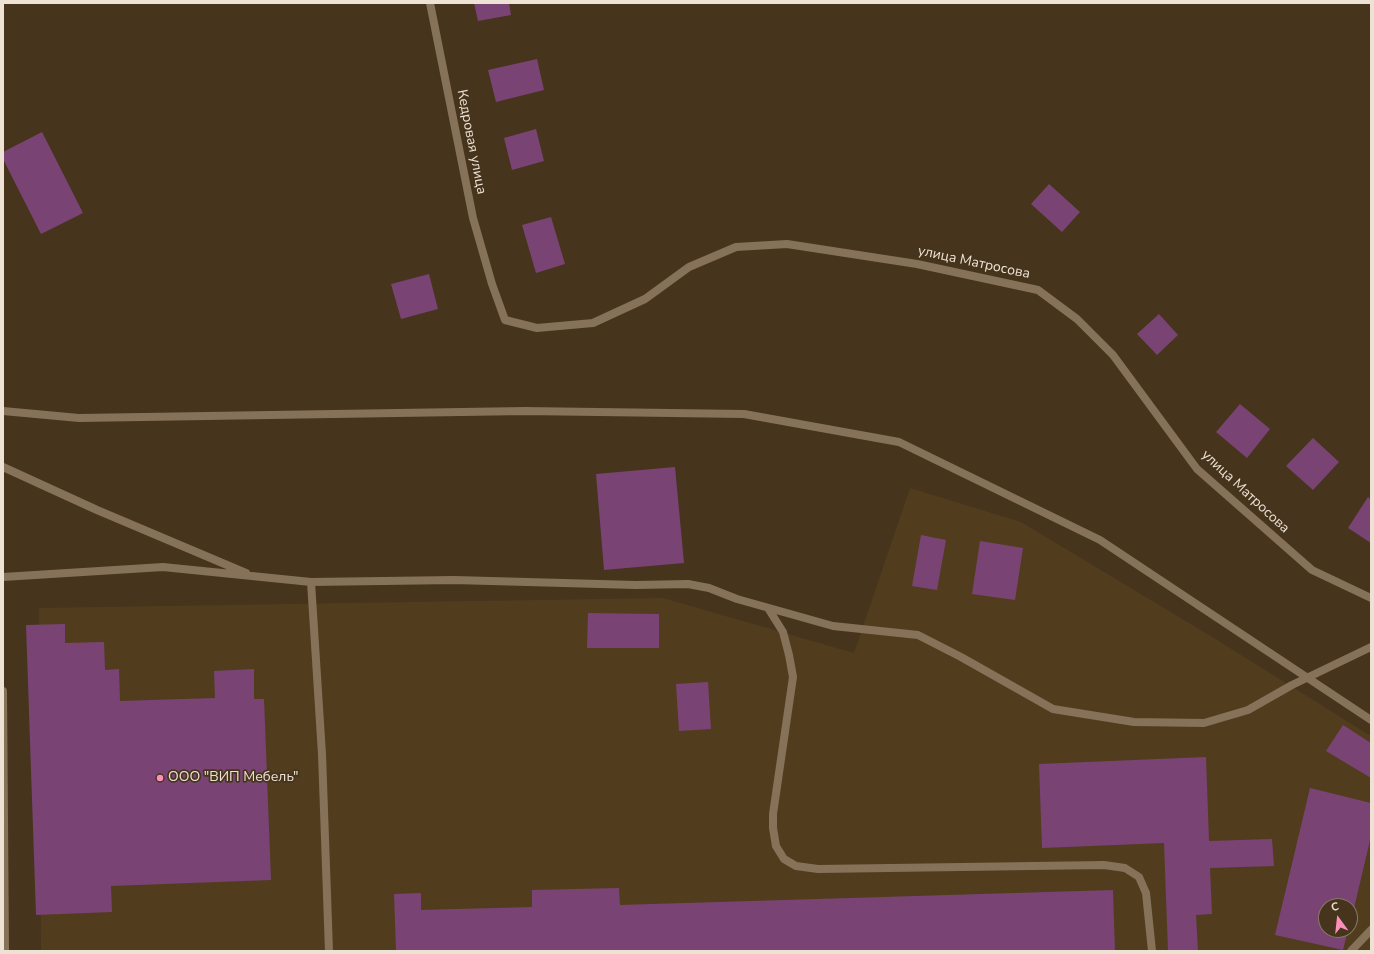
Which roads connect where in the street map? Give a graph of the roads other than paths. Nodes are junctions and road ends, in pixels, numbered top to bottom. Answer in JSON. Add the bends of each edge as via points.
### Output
{"nodes":[{"id":1,"x":430,"y":3,"type":"edge"},
{"id":2,"x":492,"y":284,"type":"joint"},
{"id":3,"x":3,"y":411,"type":"edge"},
{"id":4,"x":3,"y":467,"type":"edge"},
{"id":5,"x":254,"y":576,"type":"junction"},
{"id":6,"x":3,"y":577,"type":"edge"},
{"id":7,"x":311,"y":582,"type":"junction"},
{"id":8,"x":1371,"y":598,"type":"edge"},
{"id":9,"x":768,"y":608,"type":"junction"},
{"id":10,"x":1371,"y":647,"type":"edge"},
{"id":11,"x":1308,"y":677,"type":"junction"},
{"id":12,"x":3,"y":690,"type":"edge"},
{"id":13,"x":1371,"y":720,"type":"edge"},
{"id":14,"x":1371,"y":930,"type":"edge"},
{"id":15,"x":5,"y":951,"type":"edge"},
{"id":16,"x":329,"y":951,"type":"edge"},
{"id":17,"x":1152,"y":951,"type":"edge"},
{"id":18,"x":1351,"y":951,"type":"edge"}],
"edges":[{"from":1,"to":2,"type":"street","name":"Кедровая улица","via":[[473,218]]},
{"from":2,"to":8,"type":"street","name":"улица Матросова","via":[[505,320],[537,328],[593,323],[645,300],[689,267],[736,247],[787,244],[917,264],[1038,290],[1077,319],[1113,355],[1197,469],[1312,570]]},
{"from":3,"to":11,"type":"street","via":[[79,418],[525,411],[744,414],[899,442],[1100,540]]},
{"from":4,"to":5,"type":"street"},
{"from":5,"to":6,"type":"street","via":[[163,567]]},
{"from":5,"to":7,"type":"street"},
{"from":7,"to":9,"type":"street","via":[[454,580],[688,584],[709,588]]},
{"from":7,"to":16,"type":"street","via":[[322,754]]},
{"from":9,"to":11,"type":"street","via":[[833,626],[918,635],[1053,709],[1134,722],[1204,723],[1248,710]]},
{"from":9,"to":17,"type":"street","via":[[783,632],[793,676],[773,814],[776,846],[784,859],[796,866],[818,869],[1104,865],[1124,868],[1139,877],[1146,893]]},
{"from":10,"to":11,"type":"street"},
{"from":11,"to":13,"type":"street"},
{"from":12,"to":15,"type":"street"},
{"from":14,"to":18,"type":"street"}]}
